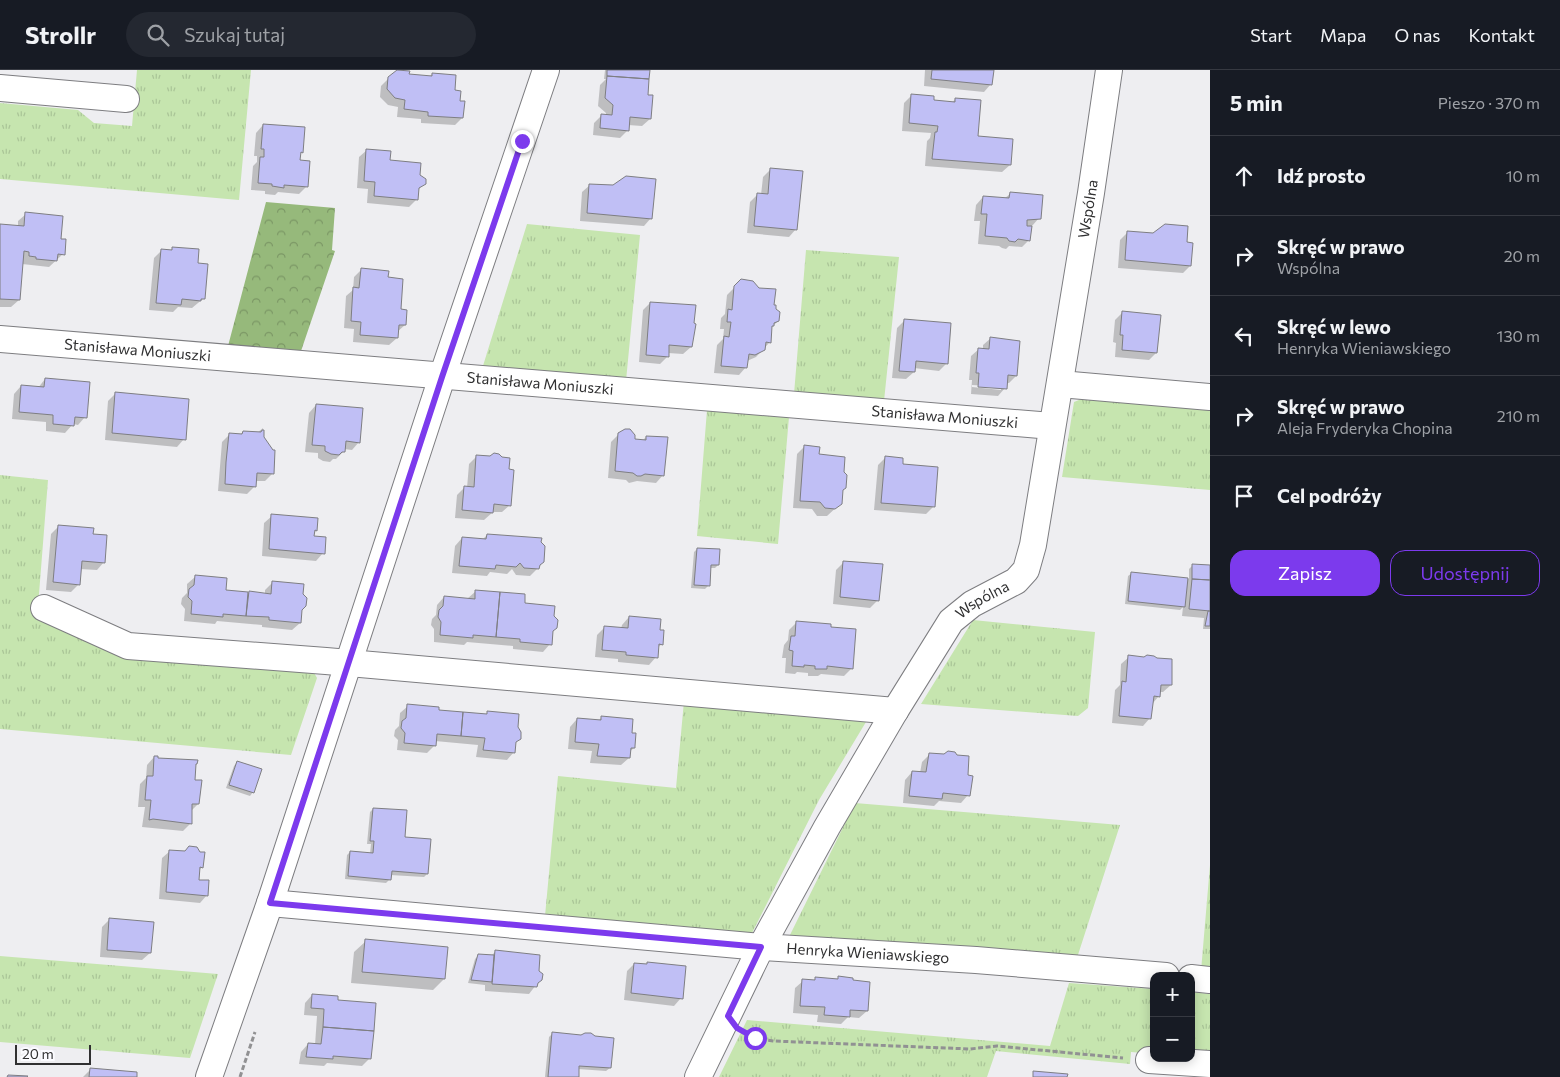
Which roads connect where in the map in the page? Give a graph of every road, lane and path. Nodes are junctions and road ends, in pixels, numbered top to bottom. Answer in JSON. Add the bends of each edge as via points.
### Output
{"nodes":[{"id":1,"x":546,"y":70,"type":"edge"},
{"id":2,"x":1109,"y":70,"type":"edge"},
{"id":3,"x":0,"y":88,"type":"edge"},
{"id":4,"x":126,"y":99,"type":"dead end"},
{"id":5,"x":0,"y":339,"type":"edge"},
{"id":6,"x":442,"y":377,"type":"junction"},
{"id":7,"x":1060,"y":384,"type":"junction"},
{"id":8,"x":1210,"y":397,"type":"edge"},
{"id":9,"x":1052,"y":426,"type":"junction"},
{"id":10,"x":44,"y":608,"type":"dead end"},
{"id":11,"x":349,"y":663,"type":"junction"},
{"id":12,"x":894,"y":711,"type":"junction"},
{"id":13,"x":270,"y":903,"type":"junction"},
{"id":14,"x":761,"y":947,"type":"junction"},
{"id":15,"x":1150,"y":975,"type":"edge"},
{"id":16,"x":1195,"y":978,"type":"edge"},
{"id":17,"x":1210,"y":980,"type":"edge"},
{"id":18,"x":728,"y":1016,"type":"junction"},
{"id":19,"x":1149,"y":1060,"type":"joint"},
{"id":20,"x":1210,"y":1064,"type":"edge"},
{"id":21,"x":209,"y":1077,"type":"edge"},
{"id":22,"x":698,"y":1077,"type":"edge"}],
"edges":[{"from":1,"to":6,"type":"street"},
{"from":2,"to":7,"type":"street","name":"Wspólna"},
{"from":3,"to":4,"type":"street"},
{"from":5,"to":6,"type":"street","name":"Stanisława Moniuszki"},
{"from":6,"to":9,"type":"street","name":"Stanisława Moniuszki"},
{"from":6,"to":11,"type":"street"},
{"from":7,"to":8,"type":"street"},
{"from":7,"to":9,"type":"street","name":"Wspólna"},
{"from":9,"to":12,"type":"street","name":"Wspólna","via":[[1026,570],[1016,581],[972,604],[951,621]]},
{"from":10,"to":11,"type":"street","via":[[128,646]]},
{"from":11,"to":12,"type":"street"},
{"from":11,"to":13,"type":"street"},
{"from":12,"to":14,"type":"street","name":"Wspólna"},
{"from":13,"to":14,"type":"street","name":"Henryka Wieniawskiego"},
{"from":13,"to":21,"type":"street"},
{"from":14,"to":15,"type":"street","name":"Henryka Wieniawskiego","via":[[985,960]]},
{"from":14,"to":18,"type":"street","name":"Wspólna"},
{"from":16,"to":17,"type":"street"},
{"from":18,"to":19,"type":"path","via":[[737,1028],[755,1038],[773,1041],[970,1049],[997,1046]]},
{"from":18,"to":22,"type":"street","name":"Wspólna"},
{"from":19,"to":20,"type":"street"}]}
